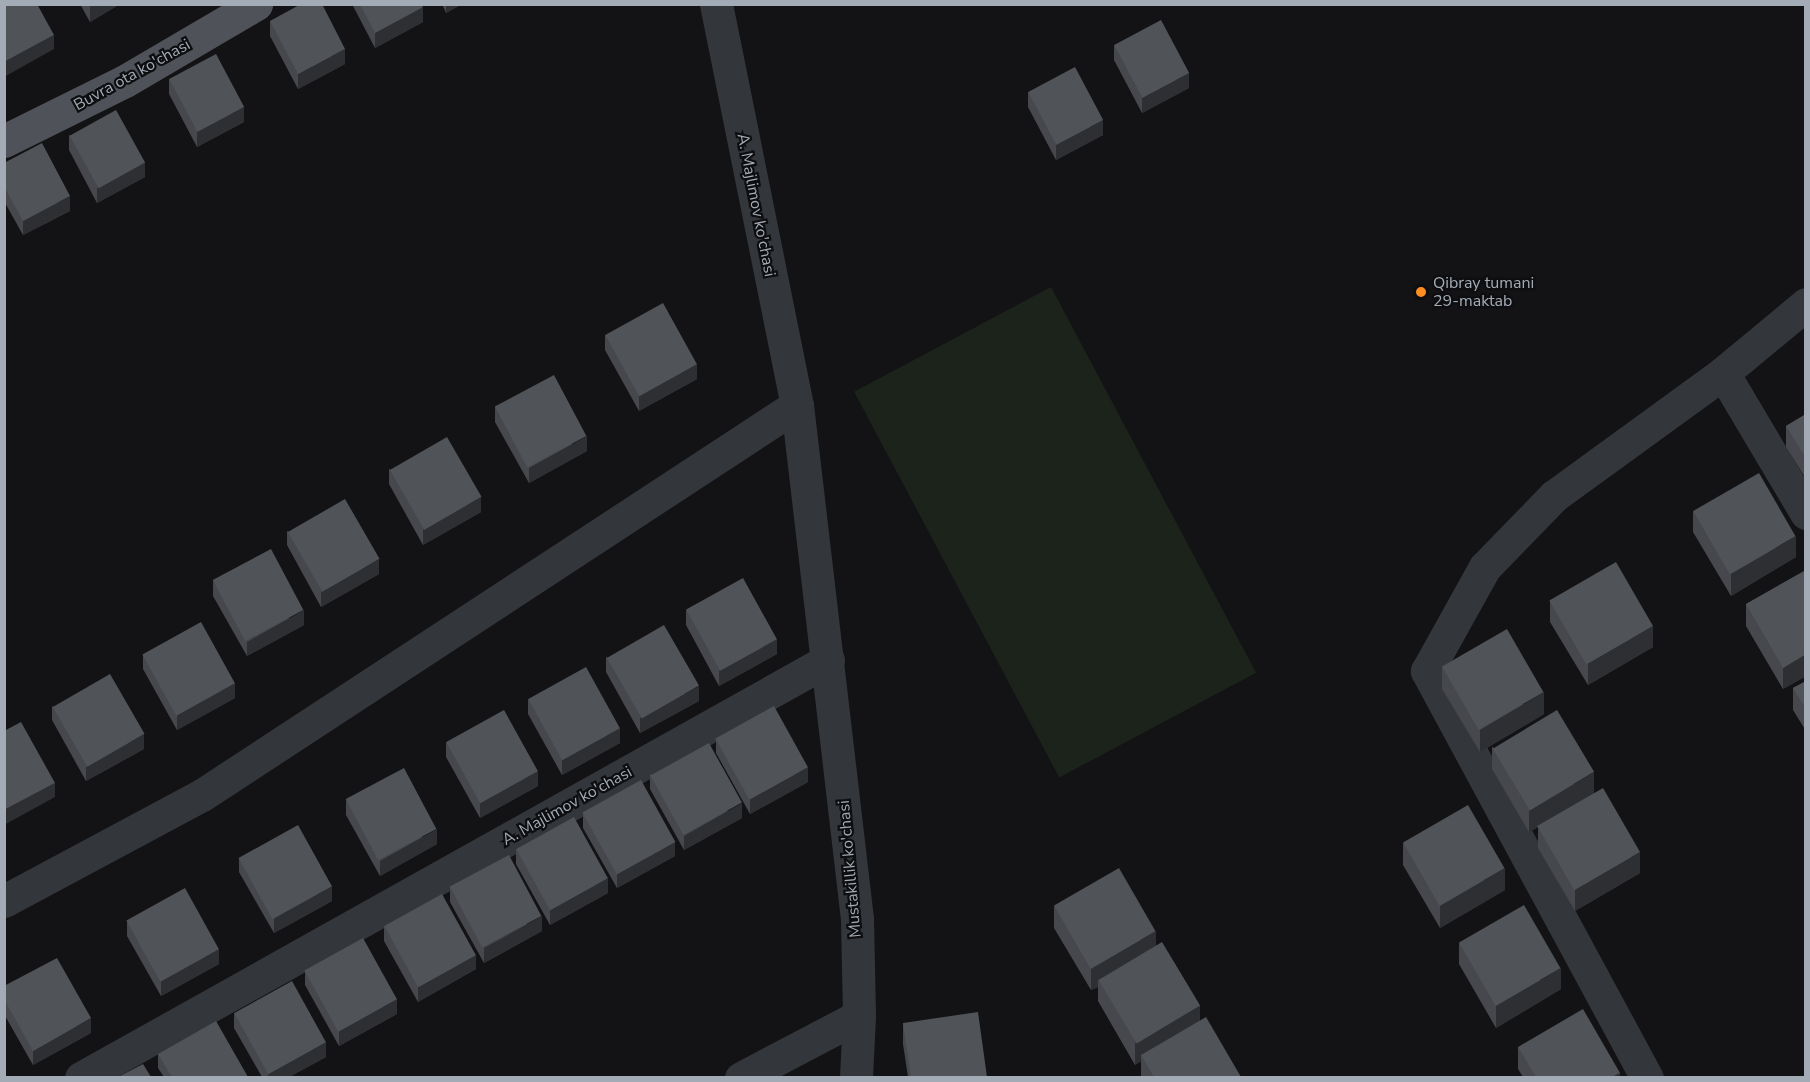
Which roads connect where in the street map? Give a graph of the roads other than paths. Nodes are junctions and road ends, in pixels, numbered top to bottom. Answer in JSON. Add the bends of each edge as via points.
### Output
{"nodes":[{"id":1,"x":256,"y":4,"type":"edge"},
{"id":2,"x":716,"y":4,"type":"edge"},
{"id":3,"x":4,"y":141,"type":"edge"},
{"id":4,"x":1806,"y":304,"type":"edge"},
{"id":5,"x":1723,"y":373,"type":"junction"},
{"id":6,"x":797,"y":405,"type":"junction"},
{"id":7,"x":1806,"y":513,"type":"edge"},
{"id":8,"x":828,"y":660,"type":"junction"},
{"id":9,"x":4,"y":902,"type":"edge"},
{"id":10,"x":859,"y":1016,"type":"junction"},
{"id":11,"x":81,"y":1077,"type":"edge"},
{"id":12,"x":741,"y":1077,"type":"edge"},
{"id":13,"x":856,"y":1077,"type":"edge"},
{"id":14,"x":1647,"y":1077,"type":"edge"}],
"edges":[{"from":1,"to":3,"type":"main road","name":"Buvra ota ko'chasi","via":[[125,81]]},
{"from":2,"to":6,"type":"street","name":"A. Majlimov ko'chasi"},
{"from":4,"to":5,"type":"street"},
{"from":5,"to":7,"type":"street"},
{"from":5,"to":14,"type":"street","via":[[1554,496],[1485,567],[1427,671]]},
{"from":6,"to":8,"type":"street","name":"A. Majlimov ko'chasi"},
{"from":6,"to":9,"type":"street","via":[[202,795]]},
{"from":8,"to":10,"type":"street","name":"Mustakillik ko'chasi","via":[[857,919]]},
{"from":8,"to":11,"type":"street","name":"A. Majlimov ko'chasi"},
{"from":10,"to":12,"type":"street"},
{"from":10,"to":13,"type":"street","name":"Mustakillik ko'chasi"}]}
